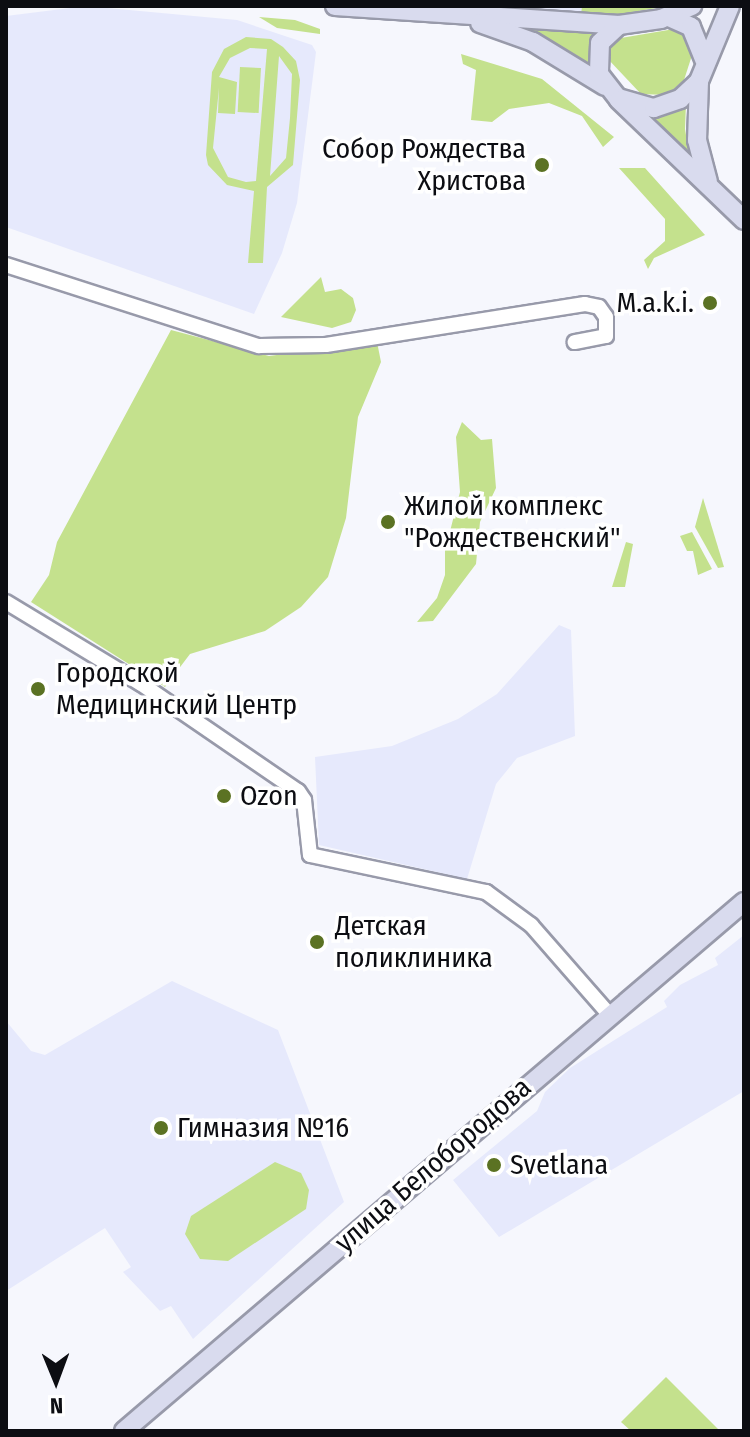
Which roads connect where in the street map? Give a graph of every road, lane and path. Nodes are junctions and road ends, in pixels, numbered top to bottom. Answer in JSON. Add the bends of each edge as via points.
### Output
{"nodes":[{"id":1,"x":335,"y":6,"type":"edge"},
{"id":2,"x":692,"y":6,"type":"edge"},
{"id":3,"x":730,"y":6,"type":"edge"},
{"id":4,"x":669,"y":17,"type":"junction"},
{"id":5,"x":458,"y":18,"type":"junction"},
{"id":6,"x":619,"y":25,"type":"junction"},
{"id":7,"x":705,"y":62,"type":"junction"},
{"id":8,"x":699,"y":81,"type":"junction"},
{"id":9,"x":611,"y":92,"type":"junction"},
{"id":10,"x":708,"y":182,"type":"junction"},
{"id":11,"x":744,"y":220,"type":"edge"},
{"id":12,"x":6,"y":265,"type":"edge"},
{"id":13,"x":575,"y":342,"type":"dead end"},
{"id":14,"x":6,"y":602,"type":"edge"},
{"id":15,"x":744,"y":902,"type":"edge"},
{"id":16,"x":608,"y":1013,"type":"junction"},
{"id":17,"x":124,"y":1431,"type":"edge"}],
"edges":[{"from":1,"to":5,"type":"street"},
{"from":2,"to":4,"type":"street"},
{"from":3,"to":7,"type":"street"},
{"from":4,"to":6,"type":"street"},
{"from":4,"to":7,"type":"street","via":[[696,34]]},
{"from":5,"to":6,"type":"street"},
{"from":5,"to":9,"type":"street","via":[[522,37]]},
{"from":6,"to":9,"type":"street","via":[[600,43],[597,65]]},
{"from":7,"to":8,"type":"street"},
{"from":8,"to":9,"type":"street","via":[[664,106],[645,107]]},
{"from":8,"to":10,"type":"street","via":[[697,150]]},
{"from":9,"to":10,"type":"street","via":[[673,156]]},
{"from":10,"to":11,"type":"street"},
{"from":12,"to":13,"type":"street","via":[[259,346],[326,345],[585,304],[599,307],[606,317],[606,336]]},
{"from":14,"to":16,"type":"street","via":[[140,683],[298,791],[304,800],[307,850],[315,858],[486,892],[531,925]]},
{"from":15,"to":16,"type":"street","name":"улица Белобородова"},
{"from":16,"to":17,"type":"street","name":"улица Белобородова"}]}
